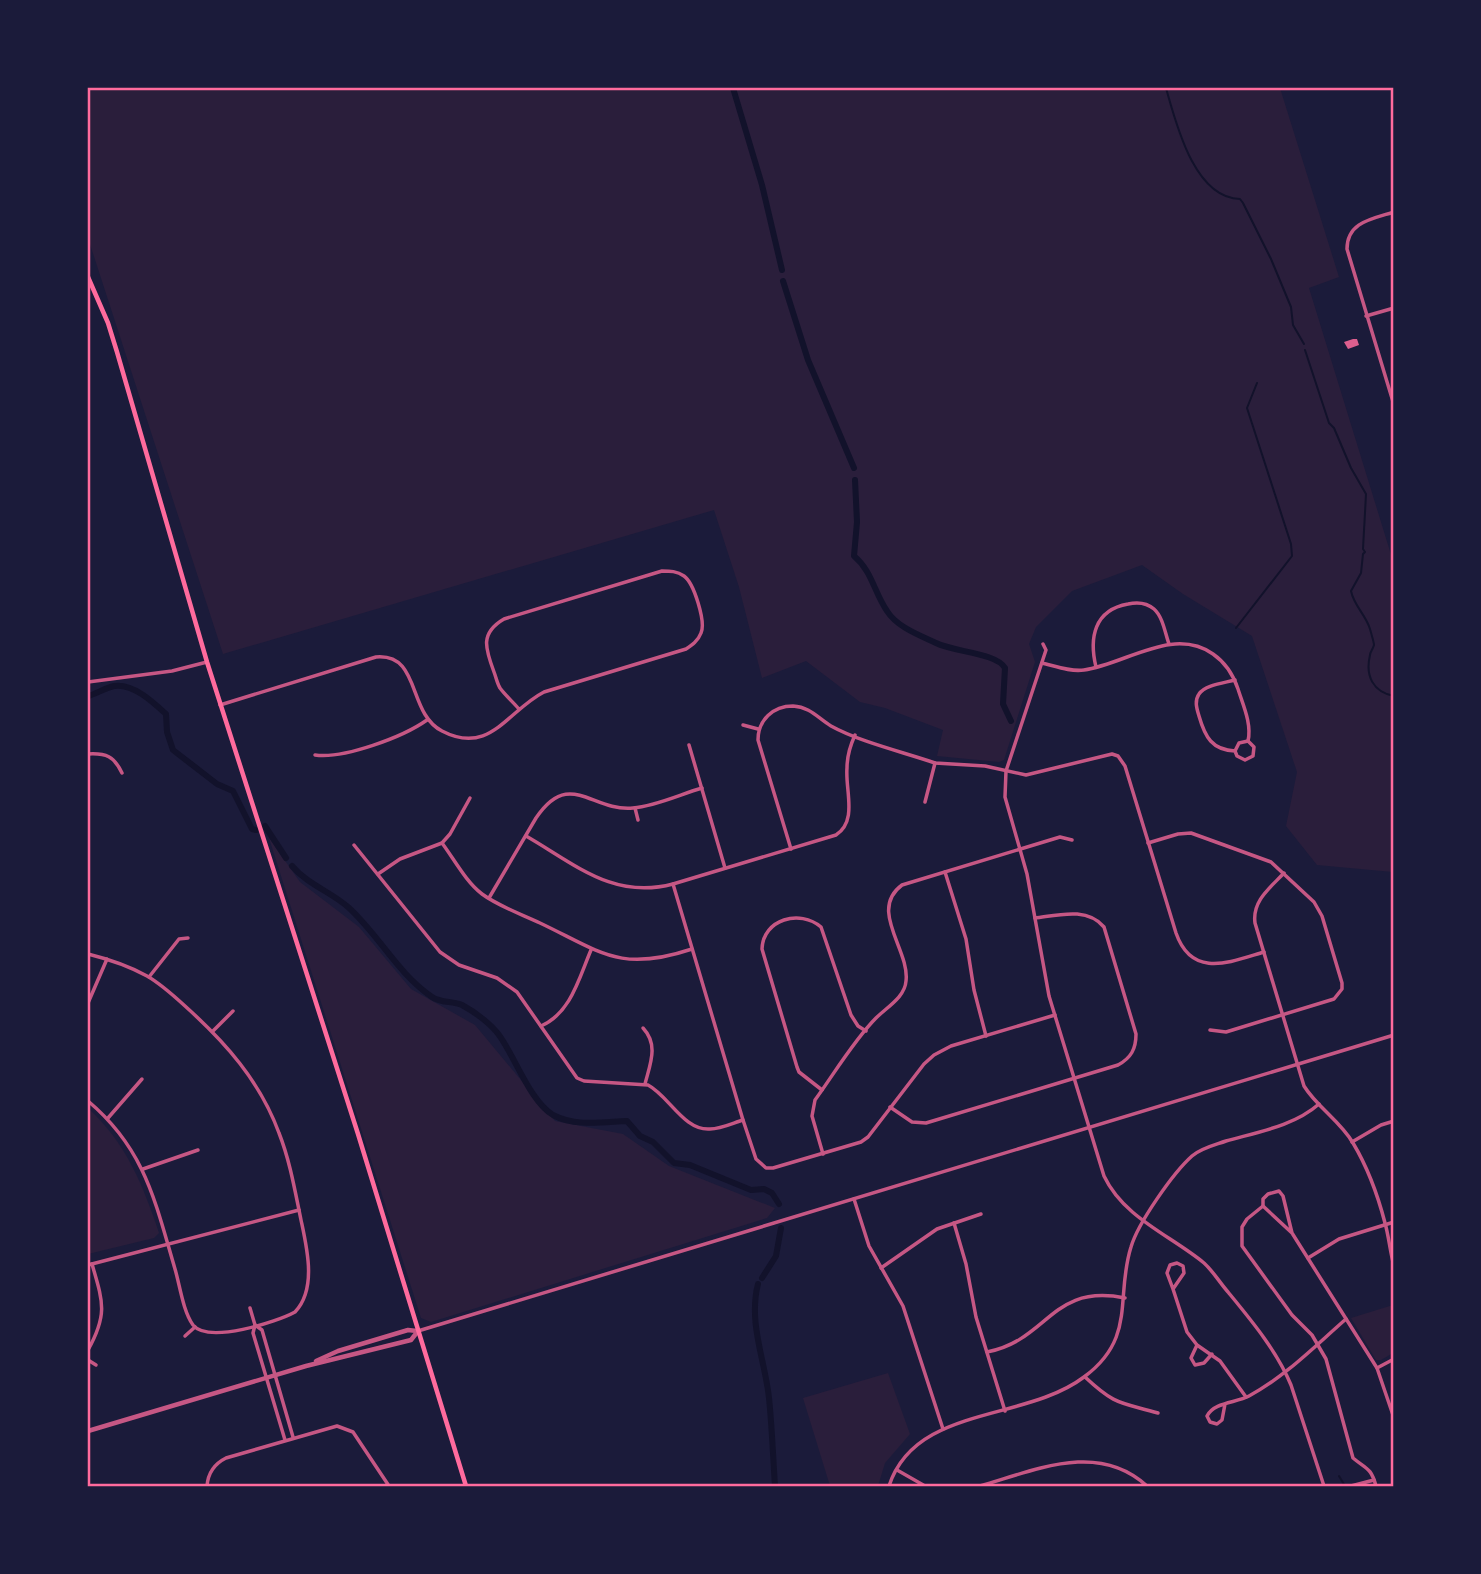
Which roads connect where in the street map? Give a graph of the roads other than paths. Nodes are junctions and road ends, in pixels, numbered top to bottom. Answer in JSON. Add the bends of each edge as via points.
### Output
{"nodes":[{"id":1,"x":1394,"y":212,"type":"edge"},
{"id":2,"x":88,"y":277,"type":"edge"},
{"id":3,"x":1394,"y":308,"type":"edge"},
{"id":4,"x":1366,"y":316,"type":"junction"},
{"id":5,"x":1394,"y":405,"type":"edge"},
{"id":6,"x":1043,"y":643,"type":"dead end"},
{"id":7,"x":1168,"y":644,"type":"junction"},
{"id":8,"x":207,"y":662,"type":"junction"},
{"id":9,"x":1042,"y":663,"type":"junction"},
{"id":10,"x":1096,"y":667,"type":"junction"},
{"id":11,"x":1235,"y":680,"type":"junction"},
{"id":12,"x":88,"y":682,"type":"edge"},
{"id":13,"x":220,"y":705,"type":"junction"},
{"id":14,"x":519,"y":709,"type":"junction"},
{"id":15,"x":427,"y":720,"type":"junction"},
{"id":16,"x":743,"y":724,"type":"dead end"},
{"id":17,"x":758,"y":729,"type":"junction"},
{"id":18,"x":855,"y":735,"type":"junction"},
{"id":19,"x":1248,"y":741,"type":"junction"},
{"id":20,"x":689,"y":745,"type":"dead end"},
{"id":21,"x":1236,"y":751,"type":"junction"},
{"id":22,"x":88,"y":754,"type":"edge"},
{"id":23,"x":315,"y":755,"type":"dead end"},
{"id":24,"x":935,"y":763,"type":"junction"},
{"id":25,"x":1006,"y":771,"type":"junction"},
{"id":26,"x":122,"y":773,"type":"dead end"},
{"id":27,"x":702,"y":788,"type":"junction"},
{"id":28,"x":470,"y":798,"type":"dead end"},
{"id":29,"x":925,"y":802,"type":"dead end"},
{"id":30,"x":635,"y":808,"type":"junction"},
{"id":31,"x":638,"y":820,"type":"dead end"},
{"id":32,"x":526,"y":836,"type":"junction"},
{"id":33,"x":1072,"y":840,"type":"dead end"},
{"id":34,"x":1148,"y":843,"type":"junction"},
{"id":35,"x":442,"y":844,"type":"junction"},
{"id":36,"x":354,"y":845,"type":"dead end"},
{"id":37,"x":791,"y":849,"type":"junction"},
{"id":38,"x":1019,"y":849,"type":"junction"},
{"id":39,"x":725,"y":868,"type":"junction"},
{"id":40,"x":945,"y":871,"type":"junction"},
{"id":41,"x":1284,"y":873,"type":"junction"},
{"id":42,"x":378,"y":874,"type":"junction"},
{"id":43,"x":673,"y":884,"type":"junction"},
{"id":44,"x":489,"y":898,"type":"junction"},
{"id":45,"x":1035,"y":918,"type":"junction"},
{"id":46,"x":188,"y":937,"type":"dead end"},
{"id":47,"x":692,"y":949,"type":"junction"},
{"id":48,"x":591,"y":950,"type":"junction"},
{"id":49,"x":1264,"y":952,"type":"junction"},
{"id":50,"x":88,"y":954,"type":"edge"},
{"id":51,"x":107,"y":959,"type":"junction"},
{"id":52,"x":149,"y":977,"type":"junction"},
{"id":53,"x":88,"y":1003,"type":"edge"},
{"id":54,"x":233,"y":1011,"type":"dead end"},
{"id":55,"x":1055,"y":1015,"type":"junction"},
{"id":56,"x":1282,"y":1015,"type":"junction"},
{"id":57,"x":541,"y":1026,"type":"junction"},
{"id":58,"x":643,"y":1028,"type":"dead end"},
{"id":59,"x":1210,"y":1030,"type":"dead end"},
{"id":60,"x":213,"y":1031,"type":"junction"},
{"id":61,"x":866,"y":1031,"type":"junction"},
{"id":62,"x":1394,"y":1035,"type":"edge"},
{"id":63,"x":986,"y":1036,"type":"junction"},
{"id":64,"x":1297,"y":1065,"type":"junction"},
{"id":65,"x":1075,"y":1078,"type":"junction"},
{"id":66,"x":142,"y":1079,"type":"dead end"},
{"id":67,"x":645,"y":1084,"type":"junction"},
{"id":68,"x":822,"y":1090,"type":"junction"},
{"id":69,"x":88,"y":1101,"type":"edge"},
{"id":70,"x":1319,"y":1104,"type":"junction"},
{"id":71,"x":890,"y":1107,"type":"junction"},
{"id":72,"x":108,"y":1118,"type":"junction"},
{"id":73,"x":743,"y":1120,"type":"junction"},
{"id":74,"x":1394,"y":1121,"type":"edge"},
{"id":75,"x":1090,"y":1128,"type":"junction"},
{"id":76,"x":1352,"y":1142,"type":"junction"},
{"id":77,"x":198,"y":1150,"type":"dead end"},
{"id":78,"x":823,"y":1154,"type":"junction"},
{"id":79,"x":143,"y":1169,"type":"junction"},
{"id":80,"x":855,"y":1199,"type":"junction"},
{"id":81,"x":1263,"y":1206,"type":"junction"},
{"id":82,"x":299,"y":1210,"type":"junction"},
{"id":83,"x":981,"y":1214,"type":"dead end"},
{"id":84,"x":1144,"y":1221,"type":"junction"},
{"id":85,"x":1394,"y":1222,"type":"edge"},
{"id":86,"x":954,"y":1223,"type":"junction"},
{"id":87,"x":1386,"y":1224,"type":"junction"},
{"id":88,"x":1292,"y":1233,"type":"junction"},
{"id":89,"x":168,"y":1245,"type":"junction"},
{"id":90,"x":1308,"y":1258,"type":"junction"},
{"id":91,"x":90,"y":1264,"type":"edge"},
{"id":92,"x":1394,"y":1266,"type":"edge"},
{"id":93,"x":880,"y":1268,"type":"junction"},
{"id":94,"x":1172,"y":1289,"type":"junction"},
{"id":95,"x":1125,"y":1298,"type":"junction"},
{"id":96,"x":250,"y":1308,"type":"dead end"},
{"id":97,"x":1346,"y":1319,"type":"junction"},
{"id":98,"x":255,"y":1325,"type":"junction"},
{"id":99,"x":195,"y":1327,"type":"junction"},
{"id":100,"x":418,"y":1331,"type":"junction"},
{"id":101,"x":185,"y":1336,"type":"dead end"},
{"id":102,"x":1317,"y":1344,"type":"junction"},
{"id":103,"x":1198,"y":1345,"type":"junction"},
{"id":104,"x":88,"y":1350,"type":"edge"},
{"id":105,"x":987,"y":1352,"type":"junction"},
{"id":106,"x":1212,"y":1354,"type":"junction"},
{"id":107,"x":1394,"y":1359,"type":"edge"},
{"id":108,"x":88,"y":1360,"type":"edge"},
{"id":109,"x":96,"y":1365,"type":"dead end"},
{"id":110,"x":306,"y":1366,"type":"junction"},
{"id":111,"x":1377,"y":1368,"type":"junction"},
{"id":112,"x":1286,"y":1372,"type":"junction"},
{"id":113,"x":274,"y":1375,"type":"junction"},
{"id":114,"x":1085,"y":1377,"type":"junction"},
{"id":115,"x":266,"y":1378,"type":"junction"},
{"id":116,"x":1246,"y":1397,"type":"junction"},
{"id":117,"x":1225,"y":1404,"type":"junction"},
{"id":118,"x":1005,"y":1411,"type":"junction"},
{"id":119,"x":1158,"y":1413,"type":"dead end"},
{"id":120,"x":1394,"y":1418,"type":"edge"},
{"id":121,"x":943,"y":1429,"type":"junction"},
{"id":122,"x":88,"y":1432,"type":"edge"},
{"id":123,"x":293,"y":1437,"type":"junction"},
{"id":124,"x":285,"y":1440,"type":"junction"},
{"id":125,"x":897,"y":1470,"type":"junction"},
{"id":126,"x":1374,"y":1480,"type":"junction"},
{"id":127,"x":387,"y":1484,"type":"edge"},
{"id":128,"x":207,"y":1486,"type":"edge"},
{"id":129,"x":381,"y":1486,"type":"edge"},
{"id":130,"x":466,"y":1486,"type":"edge"},
{"id":131,"x":889,"y":1486,"type":"edge"},
{"id":132,"x":925,"y":1486,"type":"edge"},
{"id":133,"x":980,"y":1486,"type":"edge"},
{"id":134,"x":1147,"y":1486,"type":"edge"},
{"id":135,"x":1324,"y":1486,"type":"edge"},
{"id":136,"x":1351,"y":1486,"type":"edge"},
{"id":137,"x":1376,"y":1486,"type":"edge"}],
"edges":[{"from":1,"to":4,"type":"street","via":[[1364,221],[1347,240]]},
{"from":2,"to":8,"type":"main road","via":[[114,342]]},
{"from":3,"to":4,"type":"street"},
{"from":4,"to":5,"type":"street"},
{"from":6,"to":9,"type":"street"},
{"from":7,"to":10,"type":"street"},
{"from":7,"to":10,"type":"street","via":[[1153,608],[1126,604],[1106,613],[1099,622],[1092,644]]},
{"from":7,"to":11,"type":"street","via":[[1186,643],[1211,653],[1225,663]]},
{"from":8,"to":12,"type":"street"},
{"from":8,"to":13,"type":"main road"},
{"from":9,"to":10,"type":"street","via":[[1080,671]]},
{"from":9,"to":25,"type":"street"},
{"from":11,"to":19,"type":"street","via":[[1248,722]]},
{"from":11,"to":21,"type":"street","via":[[1204,689],[1196,703],[1204,734],[1218,748]]},
{"from":13,"to":15,"type":"street","via":[[386,656],[404,667]]},
{"from":13,"to":100,"type":"main road"},
{"from":14,"to":14,"type":"street","via":[[544,692],[697,642],[703,631],[702,617],[689,581],[676,572],[662,571],[492,626],[486,648],[500,688]]},
{"from":14,"to":15,"type":"street","via":[[501,727],[473,738],[448,734]]},
{"from":15,"to":23,"type":"street","via":[[398,737],[330,757]]},
{"from":16,"to":17,"type":"street"},
{"from":17,"to":18,"type":"street","via":[[775,710],[793,706]]},
{"from":17,"to":37,"type":"street"},
{"from":18,"to":24,"type":"street"},
{"from":18,"to":37,"type":"street","via":[[846,770],[847,825],[836,835]]},
{"from":19,"to":21,"type":"street","via":[[1239,743]]},
{"from":19,"to":21,"type":"street","via":[[1254,747],[1253,756],[1240,759]]},
{"from":20,"to":27,"type":"street"},
{"from":22,"to":26,"type":"street","via":[[107,755]]},
{"from":24,"to":25,"type":"street"},
{"from":24,"to":29,"type":"street"},
{"from":25,"to":34,"type":"street","via":[[1037,774],[1105,754],[1118,756]]},
{"from":25,"to":38,"type":"street","via":[[1005,797]]},
{"from":27,"to":30,"type":"street"},
{"from":27,"to":39,"type":"street"},
{"from":28,"to":35,"type":"street"},
{"from":30,"to":31,"type":"street"},
{"from":30,"to":32,"type":"street","via":[[611,806],[584,794],[564,794],[545,806]]},
{"from":32,"to":43,"type":"street","via":[[618,887],[639,890]]},
{"from":32,"to":44,"type":"street"},
{"from":33,"to":38,"type":"street","via":[[1060,836]]},
{"from":34,"to":41,"type":"street","via":[[1191,833],[1271,862]]},
{"from":34,"to":49,"type":"street","via":[[1179,941],[1192,957],[1215,965]]},
{"from":35,"to":42,"type":"street","via":[[400,859]]},
{"from":35,"to":44,"type":"street"},
{"from":36,"to":42,"type":"street"},
{"from":37,"to":39,"type":"street"},
{"from":38,"to":40,"type":"street"},
{"from":38,"to":45,"type":"street"},
{"from":39,"to":43,"type":"street"},
{"from":40,"to":61,"type":"street","via":[[902,885],[889,901],[907,979],[900,996]]},
{"from":40,"to":63,"type":"street","via":[[966,939]]},
{"from":41,"to":49,"type":"street","via":[[1255,907]]},
{"from":41,"to":56,"type":"street","via":[[1318,907],[1342,989],[1334,999]]},
{"from":42,"to":57,"type":"street","via":[[440,953],[509,985]]},
{"from":43,"to":47,"type":"street"},
{"from":44,"to":48,"type":"street"},
{"from":45,"to":55,"type":"street"},
{"from":45,"to":65,"type":"street","via":[[1081,914],[1098,920],[1107,934],[1136,1034],[1135,1048],[1126,1060]]},
{"from":46,"to":52,"type":"street","via":[[179,939]]},
{"from":47,"to":48,"type":"street","via":[[636,960]]},
{"from":47,"to":73,"type":"street"},
{"from":48,"to":57,"type":"street","via":[[563,1010]]},
{"from":49,"to":56,"type":"street"},
{"from":50,"to":51,"type":"street"},
{"from":51,"to":52,"type":"street"},
{"from":51,"to":53,"type":"street"},
{"from":52,"to":60,"type":"street"},
{"from":54,"to":60,"type":"street"},
{"from":55,"to":63,"type":"street"},
{"from":55,"to":65,"type":"street"},
{"from":56,"to":59,"type":"street","via":[[1227,1032]]},
{"from":56,"to":64,"type":"street"},
{"from":57,"to":67,"type":"street","via":[[577,1078]]},
{"from":58,"to":67,"type":"street","via":[[653,1047]]},
{"from":60,"to":82,"type":"street","via":[[242,1064],[269,1108],[287,1156]]},
{"from":61,"to":68,"type":"street"},
{"from":61,"to":68,"type":"street","via":[[851,1015],[821,927],[798,917],[770,928],[762,949],[797,1067]]},
{"from":62,"to":64,"type":"street"},
{"from":63,"to":71,"type":"street","via":[[934,1055]]},
{"from":64,"to":70,"type":"street","via":[[1304,1086]]},
{"from":64,"to":75,"type":"street"},
{"from":65,"to":71,"type":"street","via":[[926,1123],[912,1122]]},
{"from":65,"to":75,"type":"street"},
{"from":66,"to":72,"type":"street"},
{"from":67,"to":73,"type":"street","via":[[701,1128]]},
{"from":68,"to":78,"type":"street","via":[[812,1116]]},
{"from":69,"to":72,"type":"street"},
{"from":70,"to":76,"type":"street"},
{"from":70,"to":84,"type":"street","via":[[1291,1122],[1193,1155]]},
{"from":71,"to":78,"type":"street","via":[[861,1142]]},
{"from":72,"to":79,"type":"street"},
{"from":73,"to":78,"type":"street","via":[[756,1158],[766,1168]]},
{"from":74,"to":76,"type":"street"},
{"from":75,"to":80,"type":"street"},
{"from":75,"to":84,"type":"street","via":[[1111,1190]]},
{"from":76,"to":87,"type":"street","via":[[1372,1180]]},
{"from":77,"to":79,"type":"street"},
{"from":79,"to":89,"type":"street"},
{"from":80,"to":93,"type":"street"},
{"from":80,"to":100,"type":"street"},
{"from":81,"to":88,"type":"street"},
{"from":81,"to":88,"type":"street","via":[[1263,1199],[1279,1191],[1287,1205]]},
{"from":81,"to":102,"type":"street","via":[[1247,1219],[1242,1246]]},
{"from":82,"to":89,"type":"street"},
{"from":82,"to":98,"type":"street","via":[[308,1273],[301,1306],[288,1316]]},
{"from":83,"to":86,"type":"street"},
{"from":84,"to":95,"type":"street","via":[[1130,1250]]},
{"from":84,"to":112,"type":"street","via":[[1206,1265]]},
{"from":85,"to":87,"type":"street"},
{"from":86,"to":93,"type":"street","via":[[924,1236]]},
{"from":86,"to":105,"type":"street"},
{"from":87,"to":90,"type":"street","via":[[1339,1239]]},
{"from":87,"to":92,"type":"street"},
{"from":88,"to":90,"type":"street"},
{"from":89,"to":91,"type":"street"},
{"from":89,"to":99,"type":"street"},
{"from":90,"to":97,"type":"street"},
{"from":91,"to":104,"type":"street","via":[[103,1306],[99,1331]]},
{"from":93,"to":121,"type":"street","via":[[903,1306]]},
{"from":94,"to":94,"type":"street","via":[[1184,1273],[1177,1263],[1170,1265],[1167,1273]]},
{"from":94,"to":103,"type":"street","via":[[1183,1324]]},
{"from":95,"to":105,"type":"street","via":[[1089,1295],[1073,1300],[1021,1340]]},
{"from":95,"to":114,"type":"street","via":[[1114,1341]]},
{"from":96,"to":98,"type":"street"},
{"from":97,"to":102,"type":"street"},
{"from":97,"to":111,"type":"street"},
{"from":98,"to":99,"type":"street","via":[[223,1334]]},
{"from":98,"to":113,"type":"street","via":[[262,1330]]},
{"from":98,"to":115,"type":"street","via":[[253,1333]]},
{"from":99,"to":101,"type":"street"},
{"from":100,"to":110,"type":"street","via":[[338,1351]]},
{"from":100,"to":110,"type":"street","via":[[411,1340]]},
{"from":100,"to":130,"type":"main road"},
{"from":102,"to":112,"type":"street"},
{"from":102,"to":126,"type":"street","via":[[1326,1359],[1353,1458],[1366,1465]]},
{"from":103,"to":106,"type":"street"},
{"from":103,"to":106,"type":"street","via":[[1191,1356],[1195,1365]]},
{"from":105,"to":118,"type":"street"},
{"from":106,"to":116,"type":"street"},
{"from":107,"to":111,"type":"street"},
{"from":108,"to":109,"type":"street"},
{"from":110,"to":113,"type":"street"},
{"from":111,"to":120,"type":"street"},
{"from":112,"to":116,"type":"street"},
{"from":112,"to":135,"type":"street"},
{"from":113,"to":115,"type":"street"},
{"from":113,"to":123,"type":"street"},
{"from":114,"to":118,"type":"street","via":[[1053,1395]]},
{"from":114,"to":119,"type":"street","via":[[1110,1399]]},
{"from":115,"to":122,"type":"street"},
{"from":115,"to":124,"type":"street"},
{"from":116,"to":117,"type":"street"},
{"from":117,"to":117,"type":"street","via":[[1222,1420],[1210,1422],[1208,1413]]},
{"from":118,"to":121,"type":"street"},
{"from":121,"to":125,"type":"street","via":[[914,1446]]},
{"from":123,"to":124,"type":"street"},
{"from":123,"to":127,"type":"street","via":[[329,1426],[346,1428]]},
{"from":124,"to":128,"type":"street","via":[[219,1461]]},
{"from":125,"to":131,"type":"street"},
{"from":125,"to":132,"type":"street"},
{"from":126,"to":136,"type":"street"},
{"from":126,"to":137,"type":"street"},
{"from":127,"to":129,"type":"street"},
{"from":133,"to":134,"type":"street","via":[[1060,1463],[1093,1461],[1117,1467]]}]}
